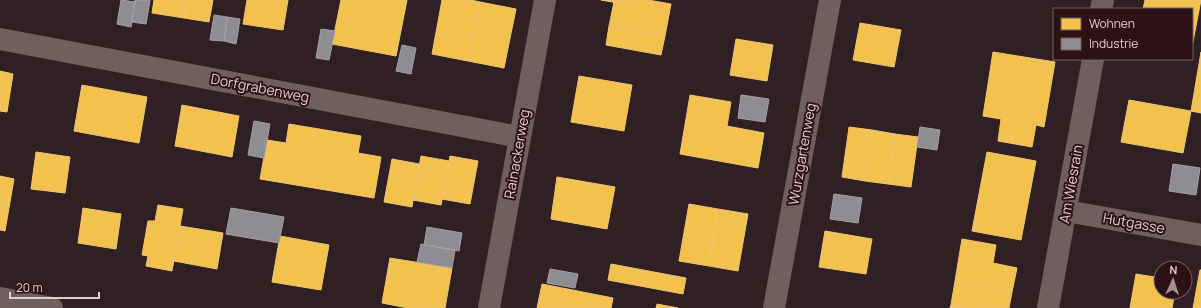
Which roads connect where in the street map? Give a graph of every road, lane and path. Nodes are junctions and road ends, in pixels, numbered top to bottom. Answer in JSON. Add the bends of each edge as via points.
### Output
{"nodes":[{"id":1,"x":545,"y":0,"type":"edge"},
{"id":2,"x":830,"y":0,"type":"edge"},
{"id":3,"x":0,"y":39,"type":"edge"},
{"id":4,"x":1093,"y":60,"type":"edge"},
{"id":5,"x":520,"y":137,"type":"junction"},
{"id":6,"x":1066,"y":211,"type":"junction"},
{"id":7,"x":1201,"y":235,"type":"edge"},
{"id":8,"x":0,"y":298,"type":"edge"},
{"id":9,"x":52,"y":308,"type":"edge"},
{"id":10,"x":489,"y":308,"type":"edge"},
{"id":11,"x":774,"y":308,"type":"edge"},
{"id":12,"x":1048,"y":308,"type":"edge"}],
"edges":[{"from":1,"to":5,"type":"street","name":"Rainackerweg"},
{"from":2,"to":11,"type":"street","name":"Wurzgartenweg"},
{"from":3,"to":5,"type":"street","name":"Dorfgrabenweg"},
{"from":4,"to":6,"type":"street","name":"Am Wiesrain"},
{"from":5,"to":10,"type":"street","name":"Rainackerweg"},
{"from":6,"to":7,"type":"street","name":"Hutgasse"},
{"from":6,"to":12,"type":"street","name":"Am Wiesrain"},
{"from":8,"to":9,"type":"street"}]}
